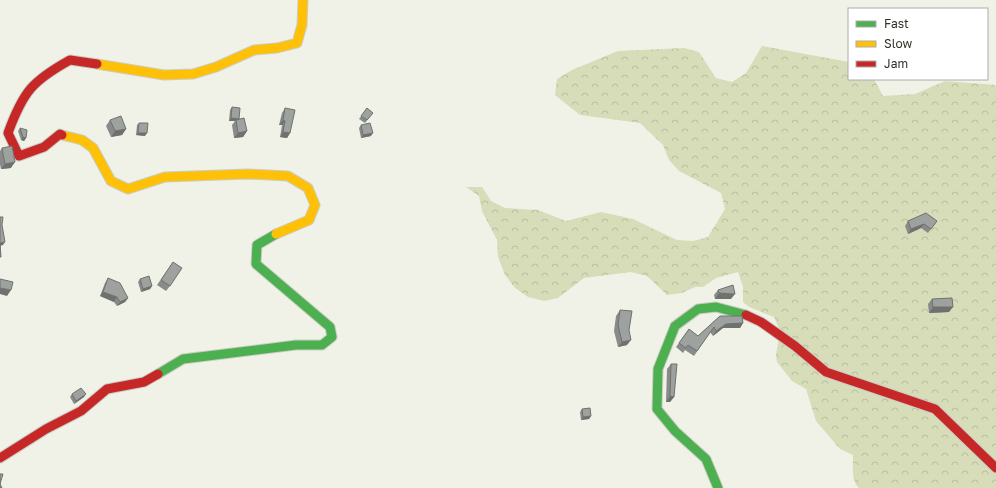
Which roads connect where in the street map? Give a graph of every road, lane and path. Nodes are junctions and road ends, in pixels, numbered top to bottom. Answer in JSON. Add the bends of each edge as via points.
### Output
{"nodes":[{"id":1,"x":303,"y":0,"type":"edge"},
{"id":2,"x":0,"y":458,"type":"edge"},
{"id":3,"x":996,"y":468,"type":"edge"},
{"id":4,"x":718,"y":488,"type":"edge"}],
"edges":[{"from":1,"to":2,"type":"street","via":[[302,25],[297,42],[277,48],[254,50],[193,74],[164,75],[70,60],[32,83],[18,104],[8,133],[19,156],[44,147],[60,134],[82,140],[93,148],[112,181],[128,188],[165,177],[248,174],[288,176],[308,188],[315,205],[309,220],[281,231],[257,245],[256,264],[330,327],[332,337],[322,345],[296,345],[183,359],[144,382],[107,389],[81,411]]},
{"from":3,"to":4,"type":"street","via":[[935,409],[826,372],[761,322],[741,312],[716,307],[698,309],[675,326],[658,369],[657,409],[674,431],[706,459]]}]}
